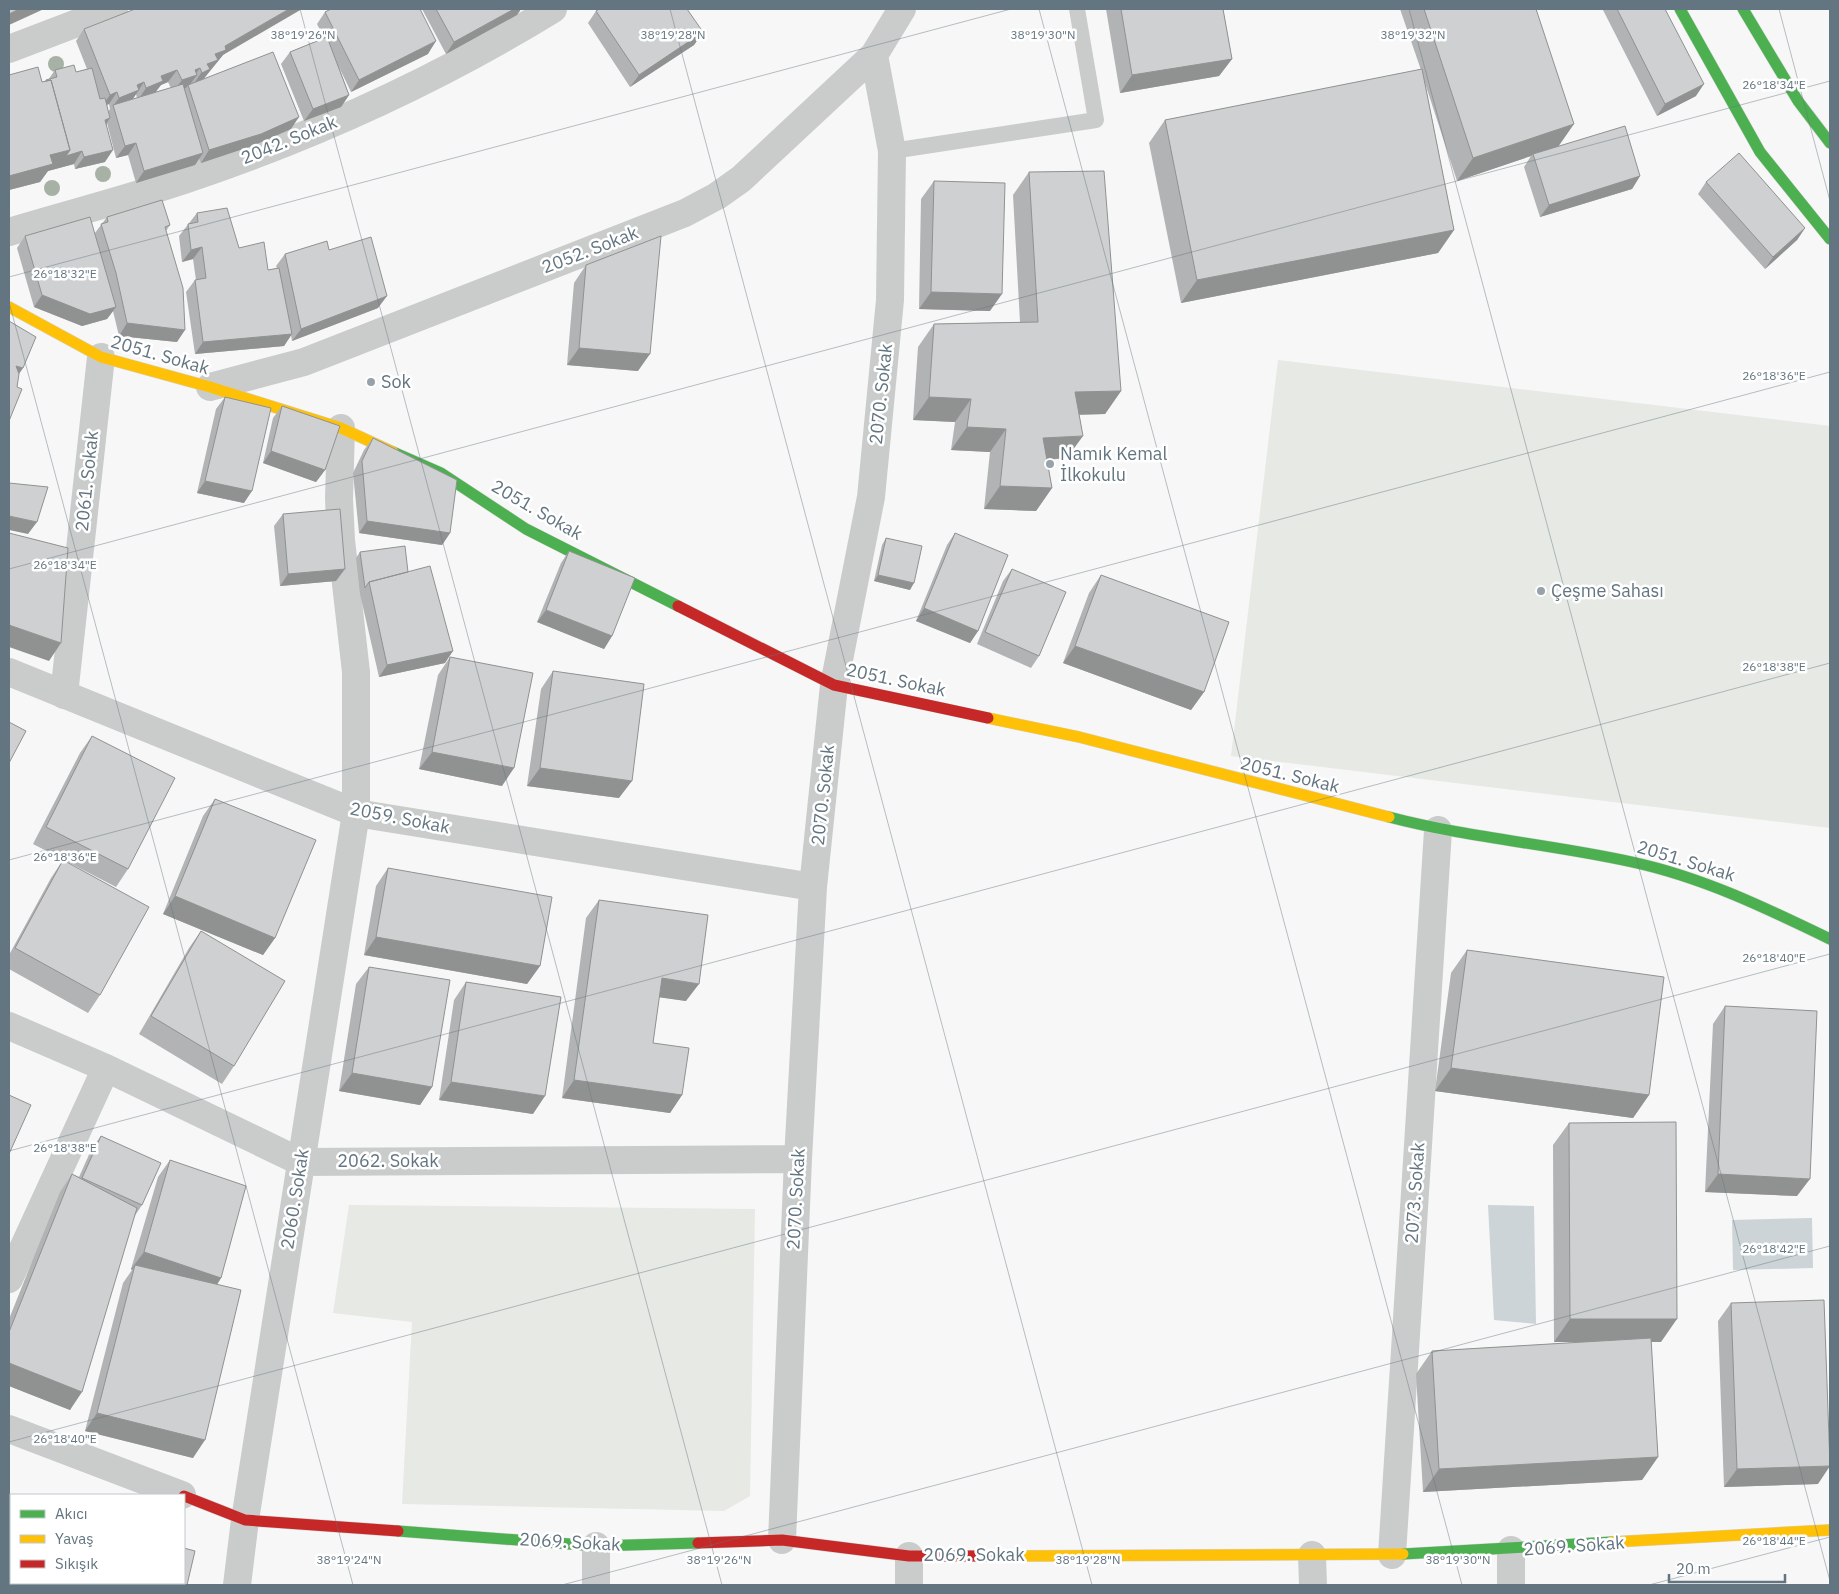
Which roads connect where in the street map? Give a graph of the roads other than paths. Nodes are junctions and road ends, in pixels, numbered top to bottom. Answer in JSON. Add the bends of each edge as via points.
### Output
{"nodes":[{"id":1,"x":114,"y":9,"type":"edge"},
{"id":2,"x":902,"y":9,"type":"edge"},
{"id":3,"x":1077,"y":9,"type":"edge"},
{"id":4,"x":1680,"y":9,"type":"edge"},
{"id":5,"x":1743,"y":9,"type":"edge"},
{"id":6,"x":540,"y":12,"type":"edge"},
{"id":7,"x":9,"y":50,"type":"edge"},
{"id":8,"x":874,"y":55,"type":"junction"},
{"id":9,"x":1830,"y":142,"type":"edge"},
{"id":10,"x":892,"y":151,"type":"junction"},
{"id":11,"x":9,"y":232,"type":"edge"},
{"id":12,"x":1830,"y":239,"type":"edge"},
{"id":13,"x":9,"y":306,"type":"edge"},
{"id":14,"x":101,"y":357,"type":"junction"},
{"id":15,"x":210,"y":387,"type":"junction"},
{"id":16,"x":341,"y":428,"type":"junction"},
{"id":17,"x":9,"y":672,"type":"edge"},
{"id":18,"x":834,"y":685,"type":"junction"},
{"id":19,"x":64,"y":695,"type":"junction"},
{"id":20,"x":356,"y":813,"type":"junction"},
{"id":21,"x":1438,"y":830,"type":"junction"},
{"id":22,"x":813,"y":887,"type":"junction"},
{"id":23,"x":1830,"y":939,"type":"edge"},
{"id":24,"x":9,"y":1026,"type":"edge"},
{"id":25,"x":106,"y":1068,"type":"junction"},
{"id":26,"x":798,"y":1159,"type":"junction"},
{"id":27,"x":301,"y":1162,"type":"junction"},
{"id":28,"x":9,"y":1279,"type":"edge"},
{"id":29,"x":9,"y":1429,"type":"edge"},
{"id":30,"x":178,"y":1494,"type":"edge"},
{"id":31,"x":185,"y":1497,"type":"edge"},
{"id":32,"x":245,"y":1520,"type":"junction"},
{"id":33,"x":1830,"y":1530,"type":"edge"},
{"id":34,"x":782,"y":1540,"type":"junction"},
{"id":35,"x":596,"y":1546,"type":"junction"},
{"id":36,"x":1511,"y":1550,"type":"junction"},
{"id":37,"x":1312,"y":1555,"type":"junction"},
{"id":38,"x":1392,"y":1555,"type":"junction"},
{"id":39,"x":909,"y":1556,"type":"junction"},
{"id":40,"x":237,"y":1585,"type":"edge"},
{"id":41,"x":596,"y":1585,"type":"edge"},
{"id":42,"x":909,"y":1585,"type":"edge"},
{"id":43,"x":1313,"y":1585,"type":"edge"},
{"id":44,"x":1511,"y":1585,"type":"edge"}],
"edges":[{"from":1,"to":7,"type":"street"},
{"from":2,"to":8,"type":"street","name":"2052. Sokak"},
{"from":3,"to":10,"type":"lane","via":[[1096,120]]},
{"from":4,"to":12,"type":"street","via":[[1760,152]]},
{"from":5,"to":9,"type":"street","via":[[1798,100]]},
{"from":6,"to":11,"type":"street","name":"2042. Sokak","via":[[352,114],[267,150],[185,180]]},
{"from":8,"to":10,"type":"street","name":"2070. Sokak"},
{"from":8,"to":15,"type":"street","name":"2052. Sokak","via":[[741,179],[717,196],[685,212],[304,362]]},
{"from":10,"to":18,"type":"street","name":"2070. Sokak","via":[[890,300],[871,497]]},
{"from":13,"to":14,"type":"street","name":"2051. Sokak"},
{"from":14,"to":15,"type":"street","name":"2051. Sokak"},
{"from":14,"to":19,"type":"street","name":"2061. Sokak"},
{"from":15,"to":16,"type":"street","name":"2051. Sokak"},
{"from":16,"to":18,"type":"street","name":"2051. Sokak","via":[[441,473],[526,529]]},
{"from":16,"to":20,"type":"street","name":"2060. Sokak","via":[[341,540],[356,672]]},
{"from":17,"to":19,"type":"street","name":"2059. Sokak"},
{"from":18,"to":21,"type":"street","name":"2051. Sokak","via":[[1079,737]]},
{"from":18,"to":22,"type":"street","name":"2070. Sokak"},
{"from":19,"to":20,"type":"street","name":"2059. Sokak"},
{"from":20,"to":22,"type":"street","name":"2059. Sokak"},
{"from":20,"to":27,"type":"street","name":"2060. Sokak"},
{"from":21,"to":23,"type":"street","name":"2051. Sokak","via":[[1633,862],[1736,894]]},
{"from":21,"to":38,"type":"street","name":"2073. Sokak"},
{"from":22,"to":26,"type":"street","name":"2070. Sokak"},
{"from":24,"to":25,"type":"street","name":"2062. Sokak"},
{"from":25,"to":27,"type":"street","name":"2062. Sokak"},
{"from":25,"to":28,"type":"street"},
{"from":26,"to":27,"type":"street","name":"2062. Sokak"},
{"from":26,"to":34,"type":"street","name":"2070. Sokak"},
{"from":27,"to":32,"type":"street","name":"2060. Sokak"},
{"from":29,"to":30,"type":"street","name":"2069. Sokak"},
{"from":31,"to":32,"type":"street","name":"2069. Sokak"},
{"from":32,"to":35,"type":"street","name":"2069. Sokak"},
{"from":32,"to":40,"type":"street","name":"2060. Sokak"},
{"from":33,"to":36,"type":"street","name":"2069. Sokak"},
{"from":34,"to":35,"type":"street","name":"2069. Sokak"},
{"from":34,"to":39,"type":"street","name":"2069. Sokak"},
{"from":35,"to":41,"type":"street"},
{"from":36,"to":38,"type":"street","name":"2069. Sokak"},
{"from":36,"to":44,"type":"street"},
{"from":37,"to":38,"type":"street","name":"2069. Sokak"},
{"from":37,"to":39,"type":"street","name":"2069. Sokak"},
{"from":37,"to":43,"type":"street"},
{"from":39,"to":42,"type":"street"}]}
